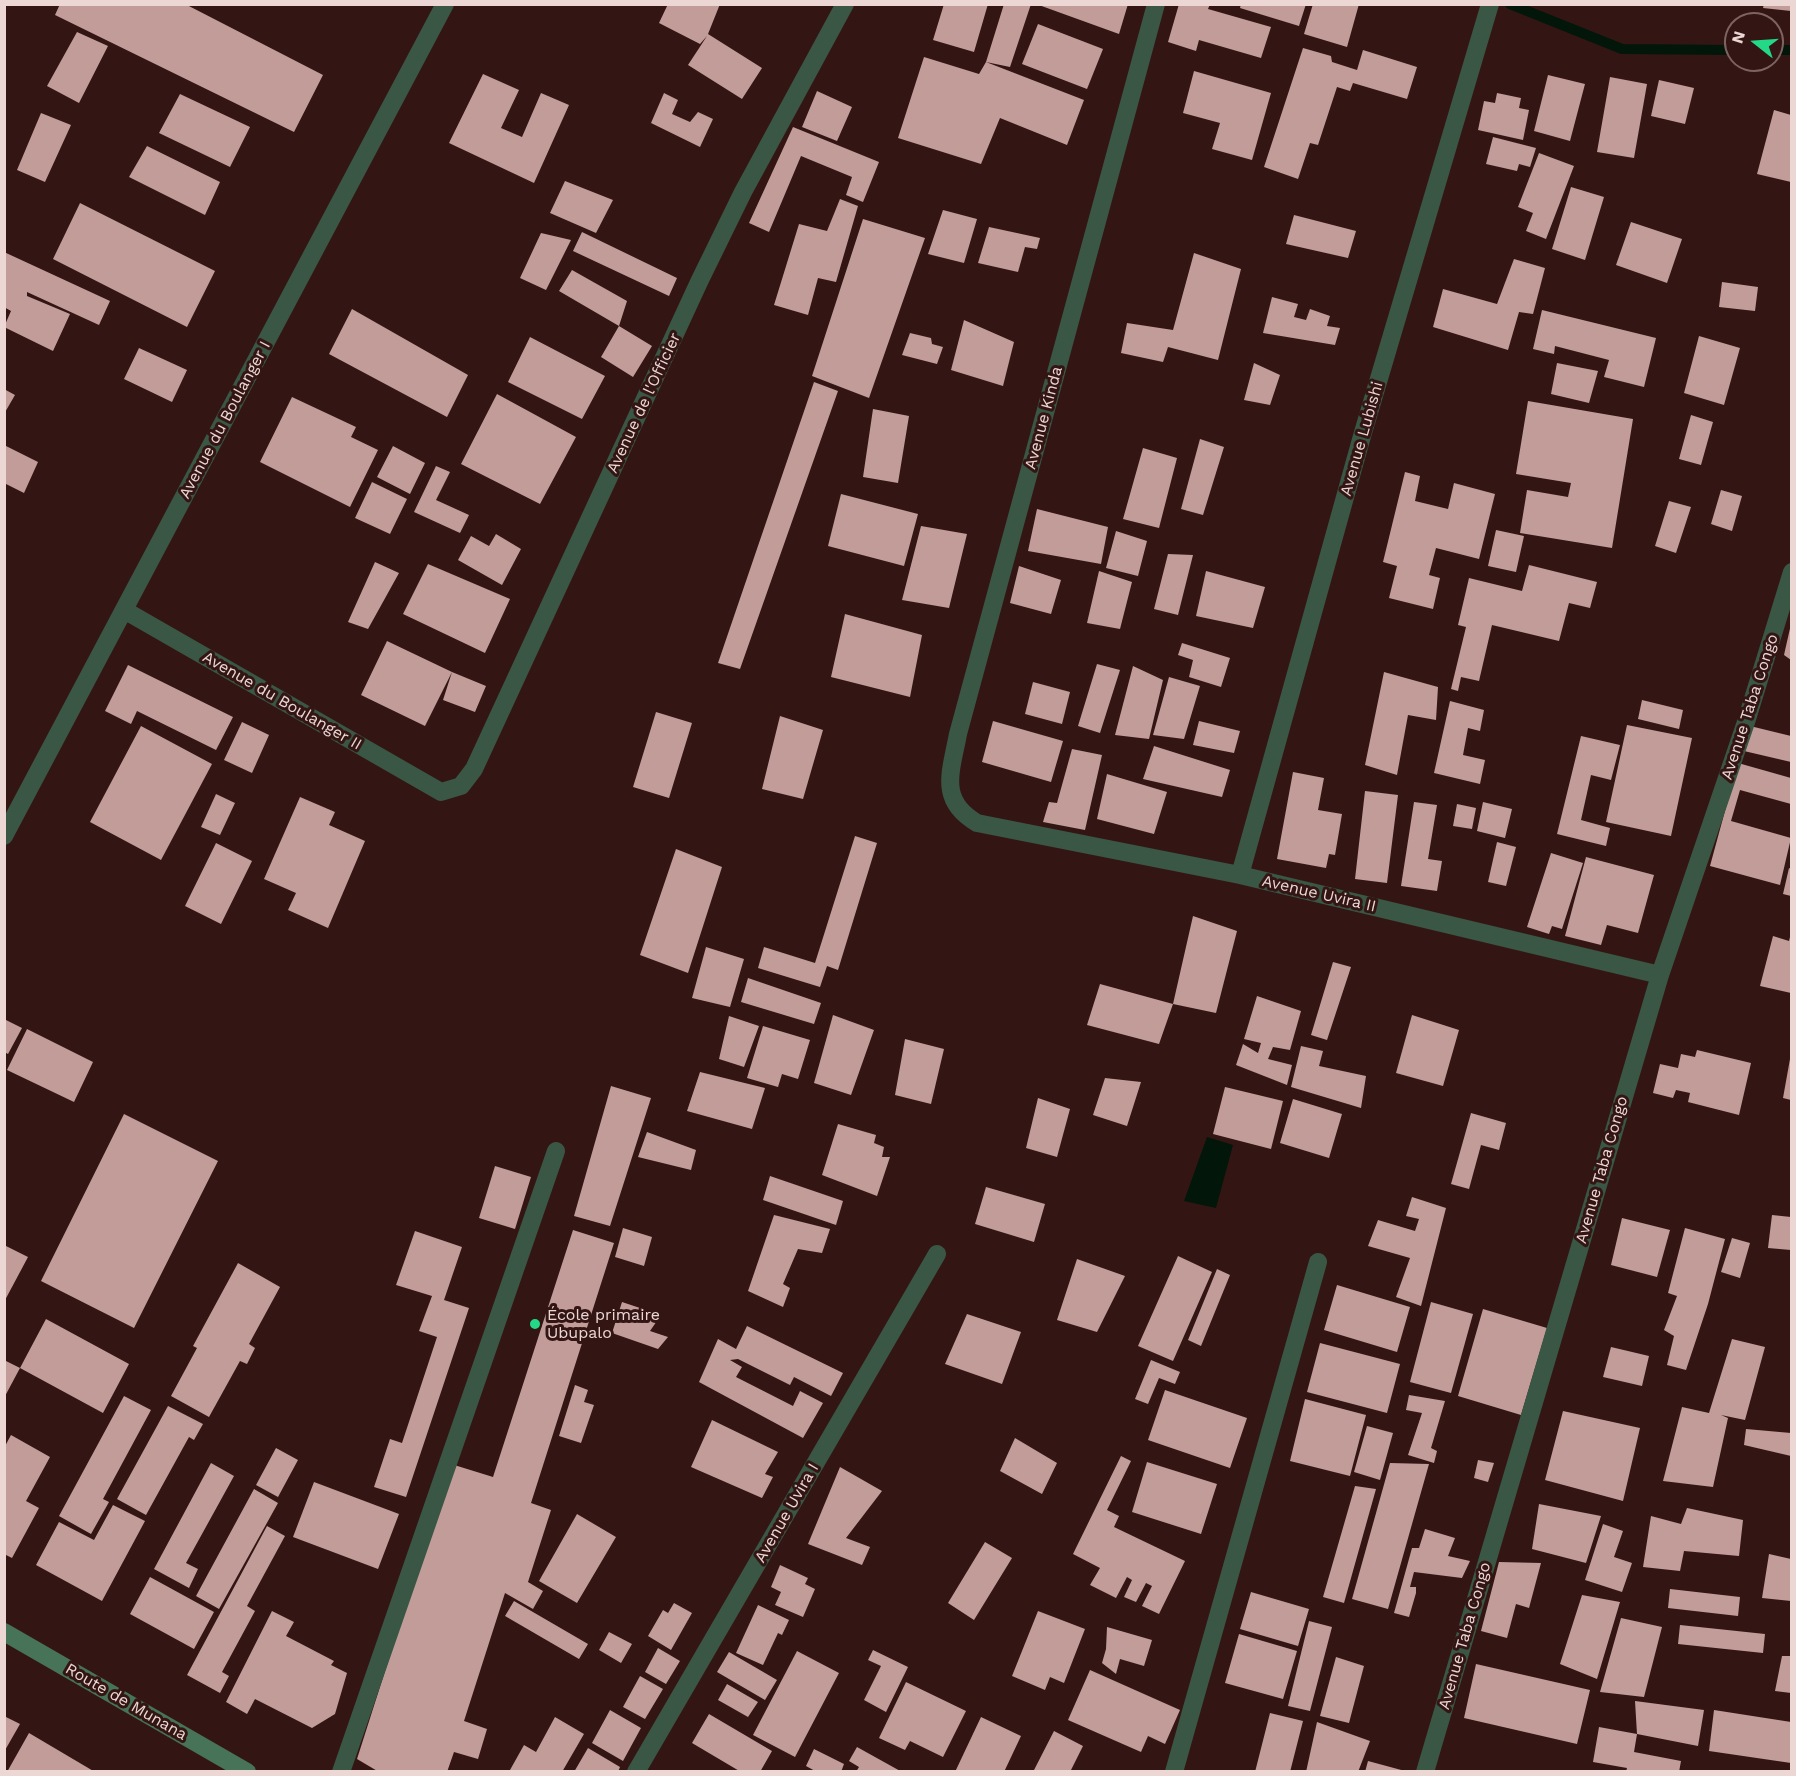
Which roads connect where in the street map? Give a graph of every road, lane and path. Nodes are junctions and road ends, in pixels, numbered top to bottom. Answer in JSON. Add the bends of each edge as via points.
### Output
{"nodes":[{"id":1,"x":445,"y":4,"type":"edge"},
{"id":2,"x":844,"y":4,"type":"edge"},
{"id":3,"x":1156,"y":4,"type":"edge"},
{"id":4,"x":1490,"y":4,"type":"edge"},
{"id":5,"x":1791,"y":572,"type":"edge"},
{"id":6,"x":124,"y":610,"type":"junction"},
{"id":7,"x":441,"y":792,"type":"joint"},
{"id":8,"x":977,"y":823,"type":"joint"},
{"id":9,"x":4,"y":836,"type":"edge"},
{"id":10,"x":1239,"y":874,"type":"junction"},
{"id":11,"x":1660,"y":975,"type":"junction"},
{"id":12,"x":556,"y":1151,"type":"dead end"},
{"id":13,"x":938,"y":1254,"type":"dead end"},
{"id":14,"x":1318,"y":1262,"type":"dead end"},
{"id":15,"x":4,"y":1632,"type":"edge"},
{"id":16,"x":248,"y":1772,"type":"edge"},
{"id":17,"x":341,"y":1772,"type":"edge"},
{"id":18,"x":636,"y":1772,"type":"edge"},
{"id":19,"x":1174,"y":1772,"type":"edge"},
{"id":20,"x":1425,"y":1772,"type":"edge"}],
"edges":[{"from":1,"to":6,"type":"street","name":"Avenue du Boulanger I"},
{"from":2,"to":7,"type":"street","name":"Avenue de l'Officier","via":[[699,282],[474,769],[460,786]]},
{"from":3,"to":8,"type":"street","name":"Avenue Kinda","via":[[958,734],[951,795],[956,807]]},
{"from":4,"to":10,"type":"street","name":"Avenue Lubishi","via":[[1362,436]]},
{"from":5,"to":11,"type":"street","name":"Avenue Taba Congo","via":[[1746,722]]},
{"from":6,"to":7,"type":"street","name":"Avenue du Boulanger II"},
{"from":6,"to":9,"type":"street","name":"Avenue du Boulanger I"},
{"from":8,"to":10,"type":"street","name":"Avenue Uvira II"},
{"from":10,"to":11,"type":"street","name":"Avenue Uvira II"},
{"from":11,"to":20,"type":"street","name":"Avenue Taba Congo"},
{"from":12,"to":17,"type":"street"},
{"from":13,"to":18,"type":"street","name":"Avenue Uvira I"},
{"from":14,"to":19,"type":"street"},
{"from":15,"to":16,"type":"main road","name":"Route de Munana"}]}
